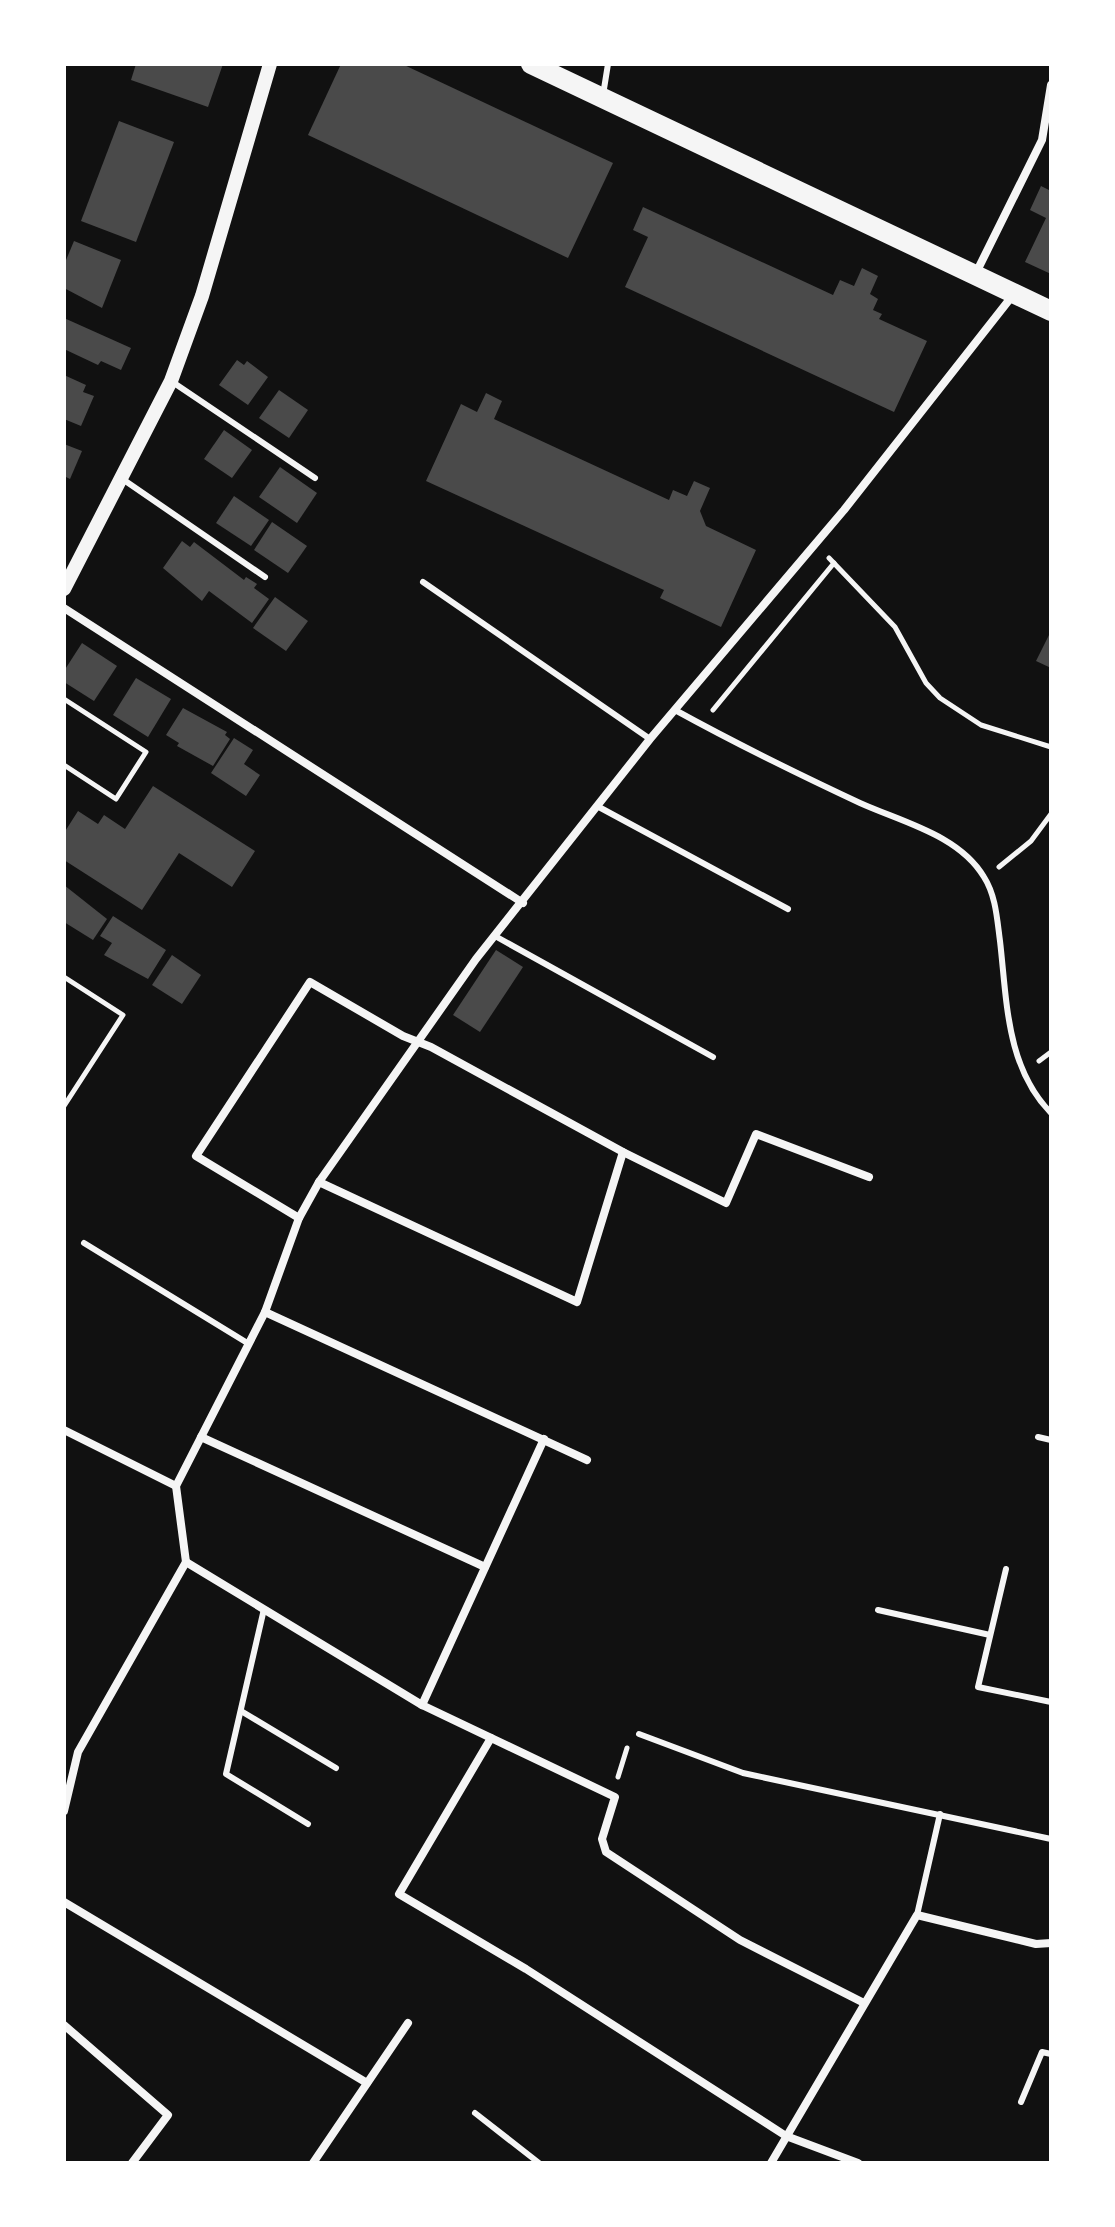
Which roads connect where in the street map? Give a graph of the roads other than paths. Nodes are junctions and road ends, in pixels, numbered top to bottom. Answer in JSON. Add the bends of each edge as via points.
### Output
{"nodes":[{"id":1,"x":270,"y":64,"type":"edge"},
{"id":2,"x":531,"y":64,"type":"edge"},
{"id":3,"x":608,"y":64,"type":"edge"},
{"id":4,"x":1051,"y":85,"type":"edge"},
{"id":5,"x":603,"y":99,"type":"junction"},
{"id":6,"x":974,"y":276,"type":"junction"},
{"id":7,"x":1014,"y":293,"type":"junction"},
{"id":8,"x":1051,"y":311,"type":"edge"},
{"id":9,"x":171,"y":381,"type":"junction"},
{"id":10,"x":121,"y":478,"type":"junction"},
{"id":11,"x":315,"y":478,"type":"dead end"},
{"id":12,"x":265,"y":577,"type":"dead end"},
{"id":13,"x":423,"y":582,"type":"dead end"},
{"id":14,"x":64,"y":589,"type":"edge"},
{"id":15,"x":64,"y":608,"type":"edge"},
{"id":16,"x":675,"y":710,"type":"junction"},
{"id":17,"x":650,"y":739,"type":"junction"},
{"id":18,"x":597,"y":806,"type":"junction"},
{"id":19,"x":523,"y":903,"type":"junction"},
{"id":20,"x":788,"y":909,"type":"dead end"},
{"id":21,"x":495,"y":936,"type":"junction"},
{"id":22,"x":419,"y":1044,"type":"junction"},
{"id":23,"x":713,"y":1057,"type":"dead end"},
{"id":24,"x":1051,"y":1113,"type":"edge"},
{"id":25,"x":623,"y":1152,"type":"junction"},
{"id":26,"x":869,"y":1177,"type":"dead end"},
{"id":27,"x":319,"y":1182,"type":"junction"},
{"id":28,"x":299,"y":1218,"type":"junction"},
{"id":29,"x":84,"y":1243,"type":"dead end"},
{"id":30,"x":265,"y":1312,"type":"junction"},
{"id":31,"x":249,"y":1344,"type":"junction"},
{"id":32,"x":64,"y":1430,"type":"edge"},
{"id":33,"x":201,"y":1437,"type":"junction"},
{"id":34,"x":1038,"y":1437,"type":"dead end"},
{"id":35,"x":544,"y":1439,"type":"junction"},
{"id":36,"x":1051,"y":1440,"type":"edge"},
{"id":37,"x":587,"y":1460,"type":"dead end"},
{"id":38,"x":176,"y":1486,"type":"junction"},
{"id":39,"x":186,"y":1562,"type":"junction"},
{"id":40,"x":485,"y":1567,"type":"junction"},
{"id":41,"x":1006,"y":1569,"type":"dead end"},
{"id":42,"x":264,"y":1609,"type":"junction"},
{"id":43,"x":878,"y":1610,"type":"dead end"},
{"id":44,"x":990,"y":1635,"type":"junction"},
{"id":45,"x":1051,"y":1702,"type":"edge"},
{"id":46,"x":422,"y":1705,"type":"junction"},
{"id":47,"x":241,"y":1711,"type":"junction"},
{"id":48,"x":639,"y":1734,"type":"road end"},
{"id":49,"x":491,"y":1738,"type":"junction"},
{"id":50,"x":336,"y":1768,"type":"dead end"},
{"id":51,"x":64,"y":1811,"type":"edge"},
{"id":52,"x":940,"y":1814,"type":"junction"},
{"id":53,"x":308,"y":1824,"type":"dead end"},
{"id":54,"x":1051,"y":1839,"type":"edge"},
{"id":55,"x":64,"y":1902,"type":"edge"},
{"id":56,"x":917,"y":1915,"type":"junction"},
{"id":57,"x":1051,"y":1943,"type":"edge"},
{"id":58,"x":864,"y":2003,"type":"junction"},
{"id":59,"x":408,"y":2023,"type":"dead end"},
{"id":60,"x":64,"y":2025,"type":"edge"},
{"id":61,"x":1051,"y":2054,"type":"edge"},
{"id":62,"x":367,"y":2083,"type":"junction"},
{"id":63,"x":1021,"y":2102,"type":"dead end"},
{"id":64,"x":475,"y":2113,"type":"dead end"},
{"id":65,"x":786,"y":2136,"type":"junction"},
{"id":66,"x":132,"y":2163,"type":"edge"},
{"id":67,"x":313,"y":2163,"type":"edge"},
{"id":68,"x":539,"y":2163,"type":"edge"},
{"id":69,"x":771,"y":2163,"type":"edge"},
{"id":70,"x":858,"y":2163,"type":"edge"}],
"edges":[{"from":1,"to":9,"type":"street","via":[[202,296]]},
{"from":2,"to":5,"type":"main road"},
{"from":3,"to":5,"type":"lane"},
{"from":4,"to":6,"type":"street","via":[[1042,140]]},
{"from":5,"to":6,"type":"main road"},
{"from":6,"to":7,"type":"main road"},
{"from":7,"to":8,"type":"main road"},
{"from":7,"to":16,"type":"street","via":[[844,510]]},
{"from":9,"to":10,"type":"street"},
{"from":9,"to":11,"type":"lane"},
{"from":10,"to":12,"type":"lane"},
{"from":10,"to":14,"type":"street"},
{"from":13,"to":17,"type":"lane"},
{"from":15,"to":19,"type":"street"},
{"from":16,"to":17,"type":"street"},
{"from":16,"to":24,"type":"lane","via":[[963,853],[985,878],[997,914],[1012,1039],[1037,1098]]},
{"from":17,"to":18,"type":"street"},
{"from":18,"to":19,"type":"street"},
{"from":18,"to":20,"type":"lane"},
{"from":19,"to":21,"type":"street"},
{"from":21,"to":22,"type":"street"},
{"from":21,"to":23,"type":"lane"},
{"from":22,"to":25,"type":"street"},
{"from":22,"to":27,"type":"street"},
{"from":22,"to":28,"type":"street","via":[[310,982],[196,1156]]},
{"from":25,"to":26,"type":"street","via":[[726,1203],[756,1134]]},
{"from":25,"to":27,"type":"street","via":[[577,1302]]},
{"from":27,"to":28,"type":"street"},
{"from":28,"to":30,"type":"street"},
{"from":29,"to":31,"type":"lane"},
{"from":30,"to":31,"type":"street"},
{"from":30,"to":35,"type":"street"},
{"from":31,"to":33,"type":"street"},
{"from":32,"to":38,"type":"street"},
{"from":33,"to":38,"type":"street"},
{"from":33,"to":40,"type":"street"},
{"from":34,"to":36,"type":"lane"},
{"from":35,"to":37,"type":"street"},
{"from":35,"to":40,"type":"street"},
{"from":38,"to":39,"type":"street"},
{"from":39,"to":42,"type":"street"},
{"from":39,"to":51,"type":"street","via":[[78,1752]]},
{"from":40,"to":46,"type":"street"},
{"from":41,"to":44,"type":"lane"},
{"from":42,"to":46,"type":"street"},
{"from":42,"to":47,"type":"lane"},
{"from":43,"to":44,"type":"lane"},
{"from":44,"to":45,"type":"lane","via":[[978,1687]]},
{"from":46,"to":49,"type":"street"},
{"from":47,"to":50,"type":"lane"},
{"from":47,"to":53,"type":"lane","via":[[226,1774]]},
{"from":48,"to":52,"type":"lane","via":[[743,1773]]},
{"from":49,"to":58,"type":"street","via":[[615,1797],[602,1839],[606,1852],[740,1940]]},
{"from":49,"to":65,"type":"street","via":[[399,1894]]},
{"from":52,"to":54,"type":"lane"},
{"from":52,"to":56,"type":"lane"},
{"from":55,"to":62,"type":"street"},
{"from":56,"to":57,"type":"street","via":[[1036,1944]]},
{"from":56,"to":58,"type":"street"},
{"from":58,"to":65,"type":"street"},
{"from":59,"to":62,"type":"street"},
{"from":60,"to":66,"type":"street","via":[[168,2115]]},
{"from":61,"to":63,"type":"lane","via":[[1042,2052]]},
{"from":62,"to":67,"type":"street"},
{"from":64,"to":68,"type":"lane"},
{"from":65,"to":69,"type":"street"},
{"from":65,"to":70,"type":"street"}]}
